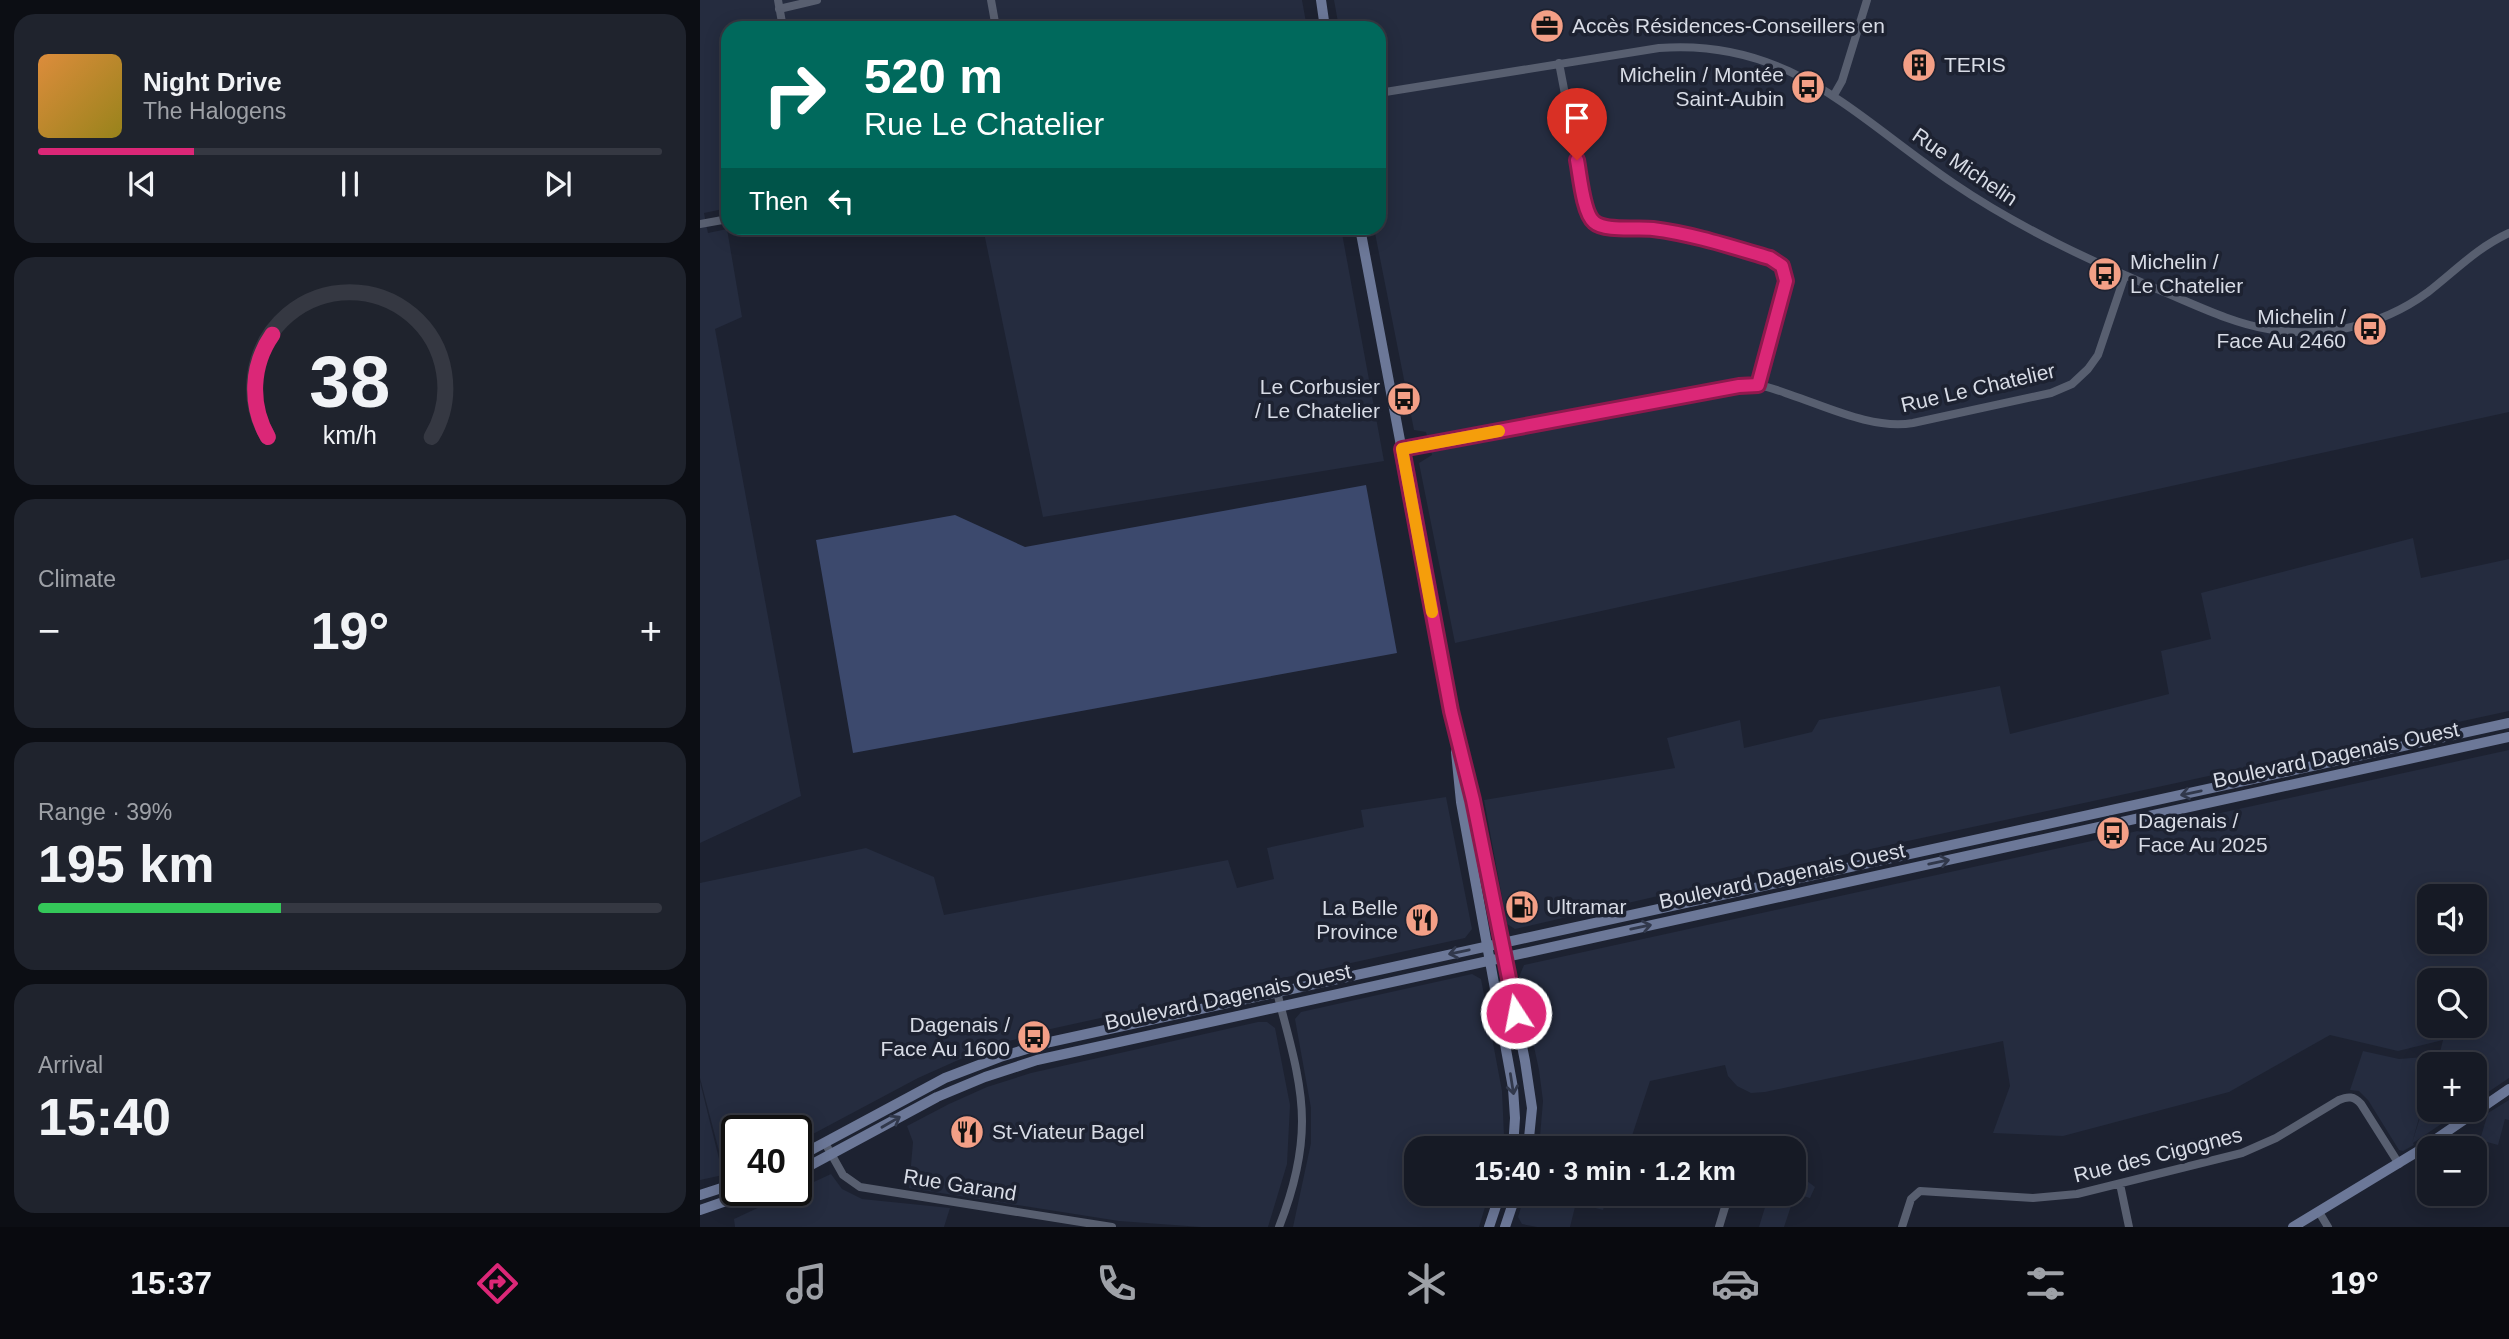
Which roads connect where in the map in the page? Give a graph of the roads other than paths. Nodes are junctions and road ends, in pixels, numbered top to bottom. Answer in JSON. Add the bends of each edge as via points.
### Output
{"nodes":[{"id":1,"x":817,"y":0,"type":"edge"},
{"id":2,"x":991,"y":0,"type":"edge"},
{"id":3,"x":1321,"y":0,"type":"edge"},
{"id":4,"x":1867,"y":0,"type":"edge"},
{"id":5,"x":778,"y":4,"type":"edge"},
{"id":6,"x":995,"y":21,"type":"edge"},
{"id":7,"x":1324,"y":21,"type":"edge"},
{"id":8,"x":1559,"y":63,"type":"junction"},
{"id":9,"x":1386,"y":92,"type":"edge"},
{"id":10,"x":1834,"y":95,"type":"junction"},
{"id":11,"x":721,"y":220,"type":"edge"},
{"id":12,"x":700,"y":224,"type":"edge"},
{"id":13,"x":2509,"y":233,"type":"edge"},
{"id":14,"x":1361,"y":235,"type":"edge"},
{"id":15,"x":2125,"y":275,"type":"junction"},
{"id":16,"x":1758,"y":385,"type":"junction"},
{"id":17,"x":1402,"y":449,"type":"junction"},
{"id":18,"x":1451,"y":711,"type":"junction"},
{"id":19,"x":2509,"y":723,"type":"edge"},
{"id":20,"x":2509,"y":737,"type":"edge"},
{"id":21,"x":1500,"y":944,"type":"junction"},
{"id":22,"x":1487,"y":946,"type":"junction"},
{"id":23,"x":1504,"y":957,"type":"junction"},
{"id":24,"x":1489,"y":960,"type":"junction"},
{"id":25,"x":1278,"y":992,"type":"junction"},
{"id":26,"x":1280,"y":1006,"type":"junction"},
{"id":27,"x":2509,"y":1089,"type":"edge"},
{"id":28,"x":1514,"y":1136,"type":"edge"},
{"id":29,"x":1530,"y":1136,"type":"edge"},
{"id":30,"x":825,"y":1143,"type":"junction"},
{"id":31,"x":812,"y":1150,"type":"edge"},
{"id":32,"x":831,"y":1155,"type":"junction"},
{"id":33,"x":2399,"y":1164,"type":"junction"},
{"id":34,"x":812,"y":1165,"type":"edge"},
{"id":35,"x":2120,"y":1184,"type":"junction"},
{"id":36,"x":721,"y":1188,"type":"edge"},
{"id":37,"x":700,"y":1195,"type":"edge"},
{"id":38,"x":721,"y":1203,"type":"edge"},
{"id":39,"x":1496,"y":1206,"type":"edge"},
{"id":40,"x":1512,"y":1206,"type":"edge"},
{"id":41,"x":1725,"y":1206,"type":"edge"},
{"id":42,"x":700,"y":1210,"type":"edge"},
{"id":43,"x":2319,"y":1212,"type":"junction"},
{"id":44,"x":1093,"y":1226,"type":"edge"},
{"id":45,"x":1112,"y":1227,"type":"edge"},
{"id":46,"x":1279,"y":1227,"type":"edge"},
{"id":47,"x":1489,"y":1227,"type":"edge"},
{"id":48,"x":1505,"y":1227,"type":"edge"},
{"id":49,"x":1719,"y":1227,"type":"edge"},
{"id":50,"x":1902,"y":1227,"type":"edge"},
{"id":51,"x":2129,"y":1227,"type":"edge"},
{"id":52,"x":2293,"y":1227,"type":"edge"},
{"id":53,"x":2328,"y":1227,"type":"edge"}],
"edges":[{"from":1,"to":5,"type":"street"},
{"from":2,"to":6,"type":"street"},
{"from":3,"to":7,"type":"main road"},
{"from":4,"to":10,"type":"street"},
{"from":8,"to":9,"type":"street","name":"Rue Michelin"},
{"from":8,"to":10,"type":"street","name":"Rue Michelin","via":[[1659,48],[1713,49],[1774,64]]},
{"from":8,"to":16,"type":"street","via":[[1587,209],[1594,222],[1687,235],[1770,258],[1783,268],[1785,284]]},
{"from":10,"to":15,"type":"street","name":"Rue Michelin","via":[[1975,198]]},
{"from":11,"to":12,"type":"street"},
{"from":13,"to":15,"type":"street","name":"Rue Michelin","via":[[2402,308],[2367,323],[2326,331],[2286,332],[2248,325]]},
{"from":14,"to":17,"type":"main road"},
{"from":15,"to":16,"type":"street","name":"Rue Le Chatelier","via":[[2095,359],[2076,380],[2051,393],[1894,425]]},
{"from":16,"to":17,"type":"street","name":"Rue Le Chatelier"},
{"from":17,"to":18,"type":"main road"},
{"from":18,"to":21,"type":"main road"},
{"from":18,"to":22,"type":"main road","via":[[1461,802]]},
{"from":19,"to":21,"type":"main road","name":"Boulevard Dagenais Ouest","one_way":true},
{"from":23,"to":20,"type":"main road","name":"Boulevard Dagenais Ouest","one_way":true},
{"from":21,"to":22,"type":"main road","name":"Boulevard Dagenais Ouest"},
{"from":21,"to":23,"type":"main road"},
{"from":22,"to":24,"type":"main road"},
{"from":22,"to":25,"type":"main road","name":"Boulevard Dagenais Ouest","one_way":true},
{"from":23,"to":24,"type":"main road","name":"Boulevard Dagenais Ouest"},
{"from":23,"to":29,"type":"main road","via":[[1531,1094]]},
{"from":24,"to":26,"type":"main road","name":"Boulevard Dagenais Ouest"},
{"from":24,"to":28,"type":"main road","one_way":true,"via":[[1514,1097]]},
{"from":25,"to":26,"type":"street"},
{"from":25,"to":30,"type":"main road","name":"Boulevard Dagenais Ouest","via":[[1000,1056],[926,1087]]},
{"from":32,"to":26,"type":"main road","name":"Boulevard Dagenais Ouest","one_way":true,"via":[[925,1103],[1003,1070]]},
{"from":26,"to":46,"type":"street","via":[[1302,1120],[1297,1167]]},
{"from":27,"to":33,"type":"main road"},
{"from":30,"to":31,"type":"main road","name":"Boulevard Dagenais Ouest"},
{"from":30,"to":32,"type":"street","name":"Rue Garand"},
{"from":32,"to":34,"type":"main road","name":"Boulevard Dagenais Ouest"},
{"from":32,"to":44,"type":"street","name":"Rue Garand","via":[[847,1180],[860,1187]]},
{"from":33,"to":35,"type":"street","name":"Rue des Cigognes","via":[[2361,1104],[2348,1097],[2249,1150]]},
{"from":33,"to":43,"type":"main road"},
{"from":35,"to":50,"type":"street","name":"Rue des Cigognes","via":[[2041,1198],[1920,1191],[1911,1199]]},
{"from":35,"to":51,"type":"street"},
{"from":36,"to":37,"type":"main road"},
{"from":38,"to":42,"type":"main road"},
{"from":39,"to":47,"type":"main road"},
{"from":40,"to":48,"type":"main road"},
{"from":41,"to":49,"type":"street"},
{"from":43,"to":52,"type":"main road"},
{"from":43,"to":53,"type":"street"},
{"from":44,"to":45,"type":"street","name":"Rue Garand"}]}
